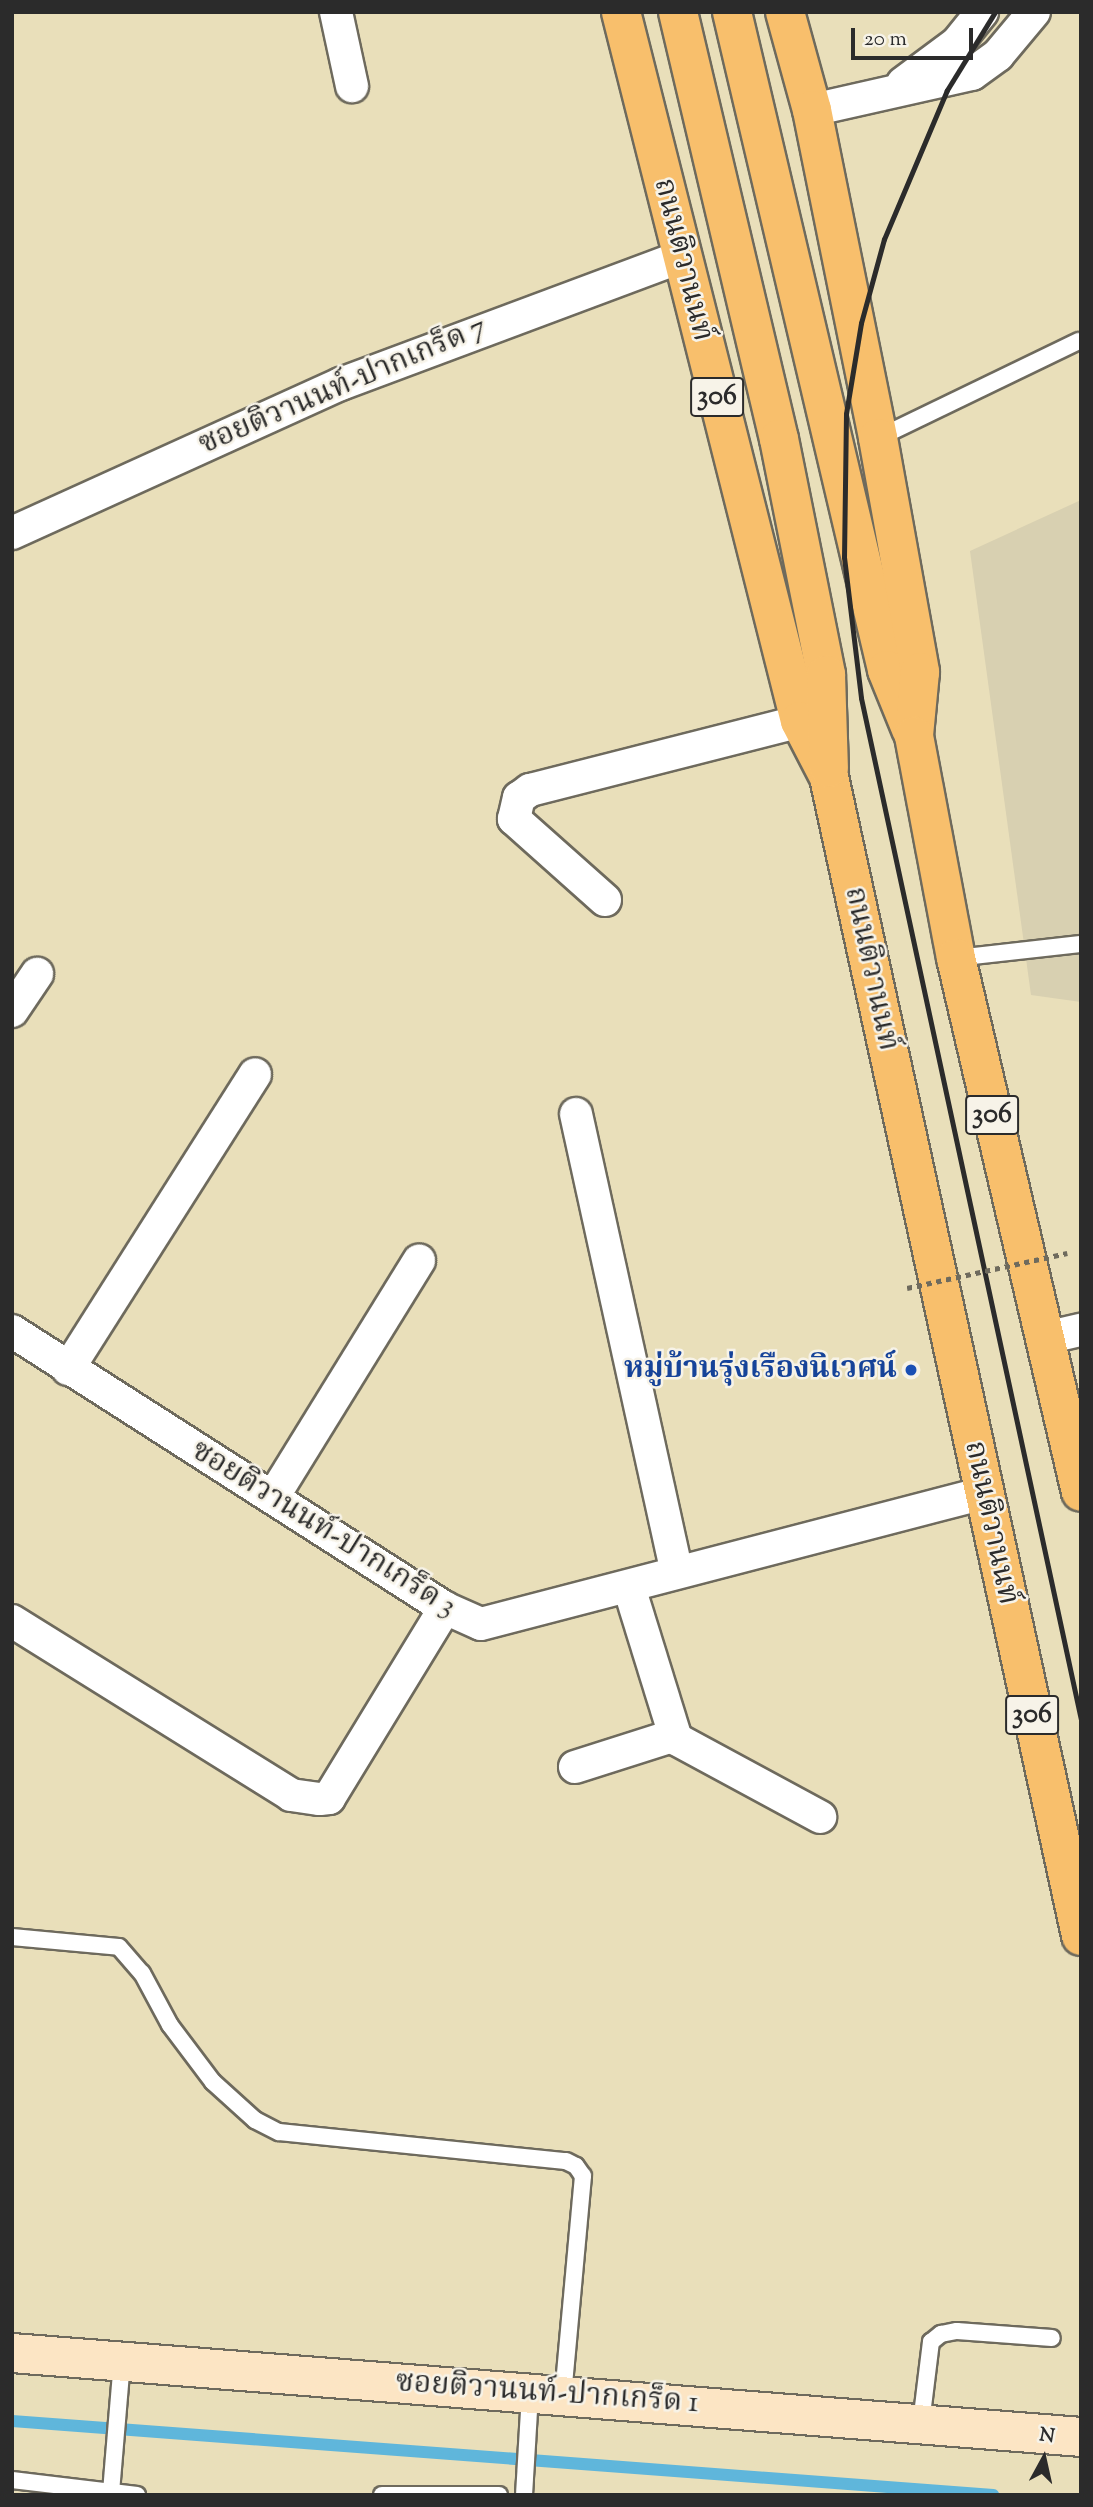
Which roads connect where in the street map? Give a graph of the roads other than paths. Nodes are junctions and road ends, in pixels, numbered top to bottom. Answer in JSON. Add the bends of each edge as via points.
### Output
{"nodes":[{"id":1,"x":336,"y":12,"type":"edge"},
{"id":2,"x":621,"y":12,"type":"edge"},
{"id":3,"x":678,"y":12,"type":"edge"},
{"id":4,"x":732,"y":12,"type":"edge"},
{"id":5,"x":785,"y":12,"type":"edge"},
{"id":6,"x":982,"y":12,"type":"edge"},
{"id":7,"x":1034,"y":12,"type":"edge"},
{"id":8,"x":352,"y":86,"type":"dead end"},
{"id":9,"x":887,"y":93,"type":"junction"},
{"id":10,"x":812,"y":110,"type":"junction"},
{"id":11,"x":680,"y":257,"type":"junction"},
{"id":12,"x":1079,"y":341,"type":"edge"},
{"id":13,"x":878,"y":438,"type":"junction"},
{"id":14,"x":12,"y":533,"type":"edge"},
{"id":15,"x":800,"y":721,"type":"junction"},
{"id":16,"x":914,"y":736,"type":"junction"},
{"id":17,"x":829,"y":777,"type":"junction"},
{"id":18,"x":605,"y":900,"type":"dead end"},
{"id":19,"x":1081,"y":944,"type":"edge"},
{"id":20,"x":956,"y":958,"type":"junction"},
{"id":21,"x":37,"y":974,"type":"dead end"},
{"id":22,"x":12,"y":1011,"type":"edge"},
{"id":23,"x":255,"y":1074,"type":"dead end"},
{"id":24,"x":576,"y":1114,"type":"dead end"},
{"id":25,"x":419,"y":1261,"type":"dead end"},
{"id":26,"x":12,"y":1332,"type":"edge"},
{"id":27,"x":1063,"y":1334,"type":"edge"},
{"id":28,"x":68,"y":1369,"type":"junction"},
{"id":29,"x":1081,"y":1492,"type":"edge"},
{"id":30,"x":984,"y":1493,"type":"junction"},
{"id":31,"x":273,"y":1497,"type":"junction"},
{"id":32,"x":677,"y":1572,"type":"junction"},
{"id":33,"x":629,"y":1587,"type":"junction"},
{"id":34,"x":446,"y":1608,"type":"junction"},
{"id":35,"x":12,"y":1621,"type":"edge"},
{"id":36,"x":673,"y":1735,"type":"junction"},
{"id":37,"x":576,"y":1767,"type":"dead end"},
{"id":38,"x":820,"y":1817,"type":"dead end"},
{"id":39,"x":1081,"y":1936,"type":"edge"},
{"id":40,"x":12,"y":1937,"type":"edge"},
{"id":41,"x":1052,"y":2338,"type":"dead end"},
{"id":42,"x":12,"y":2353,"type":"edge"},
{"id":43,"x":122,"y":2360,"type":"junction"},
{"id":44,"x":547,"y":2394,"type":"junction"},
{"id":45,"x":921,"y":2423,"type":"junction"},
{"id":46,"x":1081,"y":2437,"type":"edge"},
{"id":47,"x":12,"y":2480,"type":"edge"},
{"id":48,"x":111,"y":2492,"type":"junction"},
{"id":49,"x":137,"y":2495,"type":"edge"},
{"id":50,"x":382,"y":2495,"type":"edge"},
{"id":51,"x":499,"y":2495,"type":"edge"},
{"id":52,"x":524,"y":2495,"type":"edge"}],
"edges":[{"from":1,"to":8,"type":"street"},
{"from":2,"to":11,"type":"main road","name":"ถนนติวานนท์","number":"306"},
{"from":3,"to":17,"type":"main road","number":"306","via":[[785,465],[826,675]]},
{"from":4,"to":16,"type":"main road","number":"306","via":[[887,670]]},
{"from":5,"to":10,"type":"main road","number":"306"},
{"from":6,"to":9,"type":"street","via":[[957,43]]},
{"from":7,"to":9,"type":"street","via":[[998,55],[972,74]]},
{"from":9,"to":10,"type":"street"},
{"from":10,"to":13,"type":"main road","number":"306"},
{"from":11,"to":14,"type":"street","name":"ซอยติวานนท์-ปากเกร็ด 7","via":[[341,384]]},
{"from":11,"to":15,"type":"main road","name":"ถนนติวานนท์","number":"306"},
{"from":12,"to":13,"type":"lane"},
{"from":13,"to":16,"type":"main road","number":"306","via":[[920,672]]},
{"from":15,"to":17,"type":"main road","name":"ถนนติวานนท์","number":"306"},
{"from":15,"to":18,"type":"street","via":[[530,790],[519,798],[514,820]]},
{"from":16,"to":20,"type":"main road","number":"306"},
{"from":17,"to":30,"type":"main road","name":"ถนนติวานนท์","number":"306"},
{"from":19,"to":20,"type":"lane"},
{"from":20,"to":27,"type":"main road","number":"306"},
{"from":21,"to":22,"type":"street"},
{"from":23,"to":28,"type":"street"},
{"from":24,"to":32,"type":"street"},
{"from":25,"to":31,"type":"street"},
{"from":26,"to":28,"type":"street","name":"ซอยติวานนท์-ปากเกร็ด 3"},
{"from":27,"to":29,"type":"main road","number":"306"},
{"from":28,"to":31,"type":"street","name":"ซอยติวานนท์-ปากเกร็ด 3"},
{"from":30,"to":32,"type":"street","name":"ซอยติวานนท์-ปากเกร็ด 3"},
{"from":30,"to":39,"type":"main road","name":"ถนนติวานนท์","number":"306"},
{"from":31,"to":34,"type":"street","name":"ซอยติวานนท์-ปากเกร็ด 3"},
{"from":32,"to":33,"type":"street","name":"ซอยติวานนท์-ปากเกร็ด 3"},
{"from":33,"to":34,"type":"street","name":"ซอยติวานนท์-ปากเกร็ด 3","via":[[481,1624]]},
{"from":33,"to":36,"type":"street"},
{"from":34,"to":35,"type":"street","via":[[329,1798],[320,1799],[291,1795]]},
{"from":36,"to":37,"type":"street"},
{"from":36,"to":38,"type":"street","via":[[685,1746]]},
{"from":40,"to":44,"type":"lane","via":[[119,1947],[142,1973],[170,2025],[213,2082],[255,2120],[279,2132],[566,2161],[576,2166],[583,2176]]},
{"from":41,"to":45,"type":"lane","via":[[957,2331],[941,2334],[931,2342]]},
{"from":42,"to":43,"type":"street","name":"ซอยติวานนท์-ปากเกร็ด 1"},
{"from":43,"to":44,"type":"street","name":"ซอยติวานนท์-ปากเกร็ด 1"},
{"from":43,"to":48,"type":"lane"},
{"from":44,"to":45,"type":"street","name":"ซอยติวานนท์-ปากเกร็ด 1"},
{"from":44,"to":52,"type":"lane"},
{"from":45,"to":46,"type":"street","name":"ซอยติวานนท์-ปากเกร็ด 1"},
{"from":47,"to":48,"type":"lane"},
{"from":48,"to":49,"type":"lane"},
{"from":50,"to":51,"type":"lane"}]}
